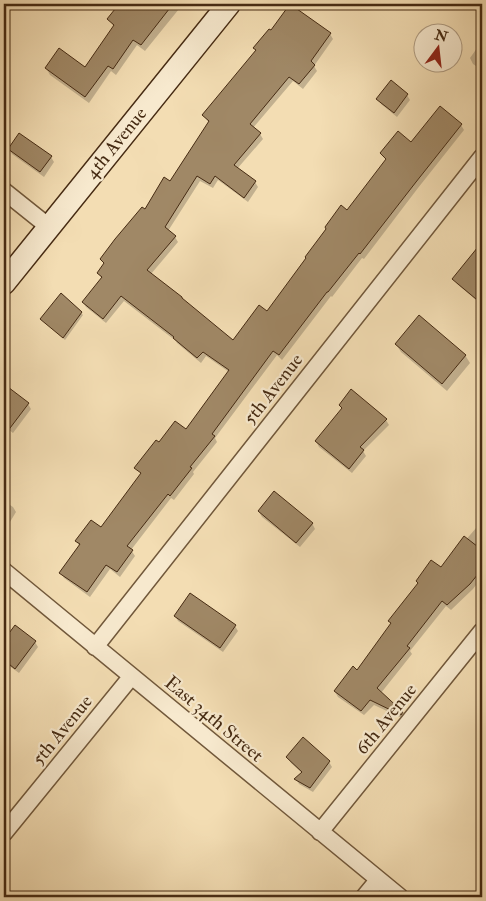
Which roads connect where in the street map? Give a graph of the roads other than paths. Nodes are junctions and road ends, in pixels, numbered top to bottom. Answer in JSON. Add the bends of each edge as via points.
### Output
{"nodes":[{"id":1,"x":229,"y":4,"type":"edge"},
{"id":2,"x":482,"y":156,"type":"edge"},
{"id":3,"x":4,"y":191,"type":"edge"},
{"id":4,"x":48,"y":227,"type":"junction"},
{"id":5,"x":4,"y":283,"type":"edge"},
{"id":6,"x":4,"y":571,"type":"edge"},
{"id":7,"x":482,"y":631,"type":"edge"},
{"id":8,"x":95,"y":647,"type":"junction"},
{"id":9,"x":131,"y":677,"type":"junction"},
{"id":10,"x":320,"y":832,"type":"junction"},
{"id":11,"x":4,"y":833,"type":"edge"},
{"id":12,"x":378,"y":880,"type":"junction"},
{"id":13,"x":364,"y":897,"type":"edge"},
{"id":14,"x":400,"y":897,"type":"edge"}],
"edges":[{"from":1,"to":4,"type":"main road","name":"4th Avenue"},
{"from":2,"to":8,"type":"street","name":"5th Avenue"},
{"from":3,"to":4,"type":"street"},
{"from":4,"to":5,"type":"main road","name":"4th Avenue"},
{"from":6,"to":8,"type":"street","name":"East 34th Street"},
{"from":7,"to":10,"type":"street","name":"6th Avenue"},
{"from":8,"to":9,"type":"street","name":"East 34th Street"},
{"from":9,"to":10,"type":"street","name":"East 34th Street"},
{"from":9,"to":11,"type":"street","name":"5th Avenue"},
{"from":10,"to":12,"type":"street","name":"East 34th Street"},
{"from":12,"to":13,"type":"street"},
{"from":12,"to":14,"type":"street","name":"East 34th Street"}]}
